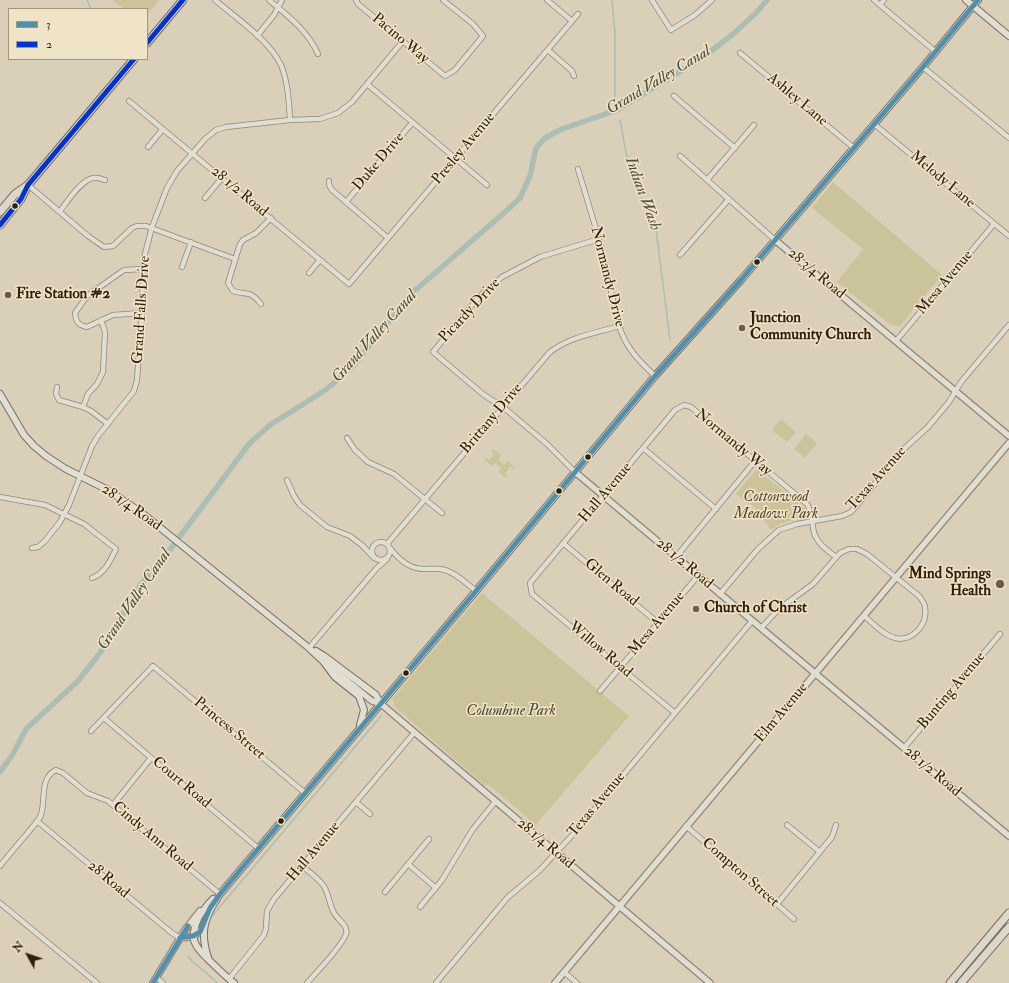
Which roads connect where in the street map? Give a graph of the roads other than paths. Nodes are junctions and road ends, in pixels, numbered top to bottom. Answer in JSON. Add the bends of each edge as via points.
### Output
{"nodes":[{"id":1,"x":183,"y":0,"type":"edge"},
{"id":2,"x":215,"y":0,"type":"edge"},
{"id":3,"x":269,"y":0,"type":"edge"},
{"id":4,"x":282,"y":0,"type":"edge"},
{"id":5,"x":356,"y":0,"type":"edge"},
{"id":6,"x":443,"y":0,"type":"edge"},
{"id":7,"x":548,"y":0,"type":"edge"},
{"id":8,"x":652,"y":0,"type":"edge"},
{"id":9,"x":712,"y":0,"type":"edge"},
{"id":10,"x":874,"y":0,"type":"edge"},
{"id":11,"x":884,"y":0,"type":"edge"},
{"id":12,"x":966,"y":0,"type":"edge"},
{"id":13,"x":978,"y":0,"type":"edge"},
{"id":14,"x":880,"y":5,"type":"junction"},
{"id":15,"x":973,"y":6,"type":"junction"},
{"id":16,"x":278,"y":8,"type":"junction"},
{"id":17,"x":578,"y":14,"type":"dead end"},
{"id":18,"x":572,"y":21,"type":"junction"},
{"id":19,"x":257,"y":36,"type":"junction"},
{"id":20,"x":1009,"y":36,"type":"edge"},
{"id":21,"x":403,"y":41,"type":"junction"},
{"id":22,"x":148,"y":42,"type":"edge"},
{"id":23,"x":548,"y":50,"type":"junction"},
{"id":24,"x":936,"y":52,"type":"junction"},
{"id":25,"x":740,"y":53,"type":"dead end"},
{"id":26,"x":318,"y":54,"type":"dead end"},
{"id":27,"x":133,"y":60,"type":"edge"},
{"id":28,"x":923,"y":67,"type":"junction"},
{"id":29,"x":574,"y":76,"type":"dead end"},
{"id":30,"x":367,"y":84,"type":"junction"},
{"id":31,"x":674,"y":96,"type":"dead end"},
{"id":32,"x":129,"y":101,"type":"dead end"},
{"id":33,"x":290,"y":120,"type":"junction"},
{"id":34,"x":412,"y":123,"type":"junction"},
{"id":35,"x":874,"y":124,"type":"junction"},
{"id":36,"x":754,"y":125,"type":"dead end"},
{"id":37,"x":163,"y":129,"type":"junction"},
{"id":38,"x":1009,"y":138,"type":"edge"},
{"id":39,"x":148,"y":147,"type":"dead end"},
{"id":40,"x":735,"y":148,"type":"junction"},
{"id":41,"x":854,"y":148,"type":"junction"},
{"id":42,"x":192,"y":153,"type":"junction"},
{"id":43,"x":680,"y":156,"type":"dead end"},
{"id":44,"x":455,"y":159,"type":"junction"},
{"id":45,"x":578,"y":169,"type":"dead end"},
{"id":46,"x":222,"y":178,"type":"junction"},
{"id":47,"x":106,"y":180,"type":"dead end"},
{"id":48,"x":707,"y":180,"type":"junction"},
{"id":49,"x":329,"y":181,"type":"dead end"},
{"id":50,"x":28,"y":185,"type":"junction"},
{"id":51,"x":487,"y":185,"type":"dead end"},
{"id":52,"x":205,"y":198,"type":"dead end"},
{"id":53,"x":729,"y":199,"type":"junction"},
{"id":54,"x":346,"y":202,"type":"junction"},
{"id":55,"x":60,"y":211,"type":"junction"},
{"id":56,"x":0,"y":212,"type":"edge"},
{"id":57,"x":271,"y":218,"type":"junction"},
{"id":58,"x":994,"y":224,"type":"junction"},
{"id":59,"x":0,"y":225,"type":"edge"},
{"id":60,"x":152,"y":228,"type":"junction"},
{"id":61,"x":1009,"y":236,"type":"edge"},
{"id":62,"x":388,"y":238,"type":"junction"},
{"id":63,"x":599,"y":239,"type":"junction"},
{"id":64,"x":775,"y":240,"type":"junction"},
{"id":65,"x":191,"y":242,"type":"junction"},
{"id":66,"x":680,"y":255,"type":"dead end"},
{"id":67,"x":235,"y":259,"type":"junction"},
{"id":68,"x":320,"y":260,"type":"junction"},
{"id":69,"x":182,"y":267,"type":"dead end"},
{"id":70,"x":143,"y":269,"type":"junction"},
{"id":71,"x":309,"y":273,"type":"dead end"},
{"id":72,"x":349,"y":284,"type":"joint"},
{"id":73,"x":261,"y":304,"type":"dead end"},
{"id":74,"x":142,"y":313,"type":"junction"},
{"id":75,"x":101,"y":320,"type":"junction"},
{"id":76,"x":619,"y":326,"type":"junction"},
{"id":77,"x":1009,"y":326,"type":"edge"},
{"id":78,"x":896,"y":341,"type":"junction"},
{"id":79,"x":433,"y":352,"type":"joint"},
{"id":80,"x":655,"y":376,"type":"junction"},
{"id":81,"x":56,"y":387,"type":"dead end"},
{"id":82,"x":955,"y":391,"type":"junction"},
{"id":83,"x":0,"y":394,"type":"edge"},
{"id":84,"x":684,"y":405,"type":"joint"},
{"id":85,"x":83,"y":407,"type":"junction"},
{"id":86,"x":502,"y":407,"type":"junction"},
{"id":87,"x":108,"y":424,"type":"junction"},
{"id":88,"x":1009,"y":436,"type":"edge"},
{"id":89,"x":347,"y":438,"type":"dead end"},
{"id":90,"x":1009,"y":443,"type":"edge"},
{"id":91,"x":643,"y":448,"type":"junction"},
{"id":92,"x":755,"y":461,"type":"junction"},
{"id":93,"x":575,"y":472,"type":"junction"},
{"id":94,"x":80,"y":476,"type":"junction"},
{"id":95,"x":288,"y":480,"type":"dead end"},
{"id":96,"x":603,"y":496,"type":"junction"},
{"id":97,"x":0,"y":497,"type":"edge"},
{"id":98,"x":425,"y":498,"type":"junction"},
{"id":99,"x":716,"y":509,"type":"junction"},
{"id":100,"x":442,"y":513,"type":"dead end"},
{"id":101,"x":64,"y":514,"type":"junction"},
{"id":102,"x":812,"y":522,"type":"junction"},
{"id":103,"x":563,"y":543,"type":"junction"},
{"id":104,"x":388,"y":546,"type":"junction"},
{"id":105,"x":32,"y":548,"type":"dead end"},
{"id":106,"x":676,"y":557,"type":"junction"},
{"id":107,"x":836,"y":557,"type":"junction"},
{"id":108,"x":374,"y":558,"type":"junction"},
{"id":109,"x":387,"y":559,"type":"junction"},
{"id":110,"x":698,"y":576,"type":"junction"},
{"id":111,"x":897,"y":577,"type":"junction"},
{"id":112,"x":92,"y":578,"type":"dead end"},
{"id":113,"x":530,"y":584,"type":"joint"},
{"id":114,"x":476,"y":591,"type":"junction"},
{"id":115,"x":720,"y":594,"type":"junction"},
{"id":116,"x":864,"y":616,"type":"junction"},
{"id":117,"x":752,"y":621,"type":"junction"},
{"id":118,"x":658,"y":623,"type":"junction"},
{"id":119,"x":761,"y":628,"type":"junction"},
{"id":120,"x":1000,"y":634,"type":"dead end"},
{"id":121,"x":309,"y":648,"type":"junction"},
{"id":122,"x":323,"y":661,"type":"junction"},
{"id":123,"x":621,"y":668,"type":"junction"},
{"id":124,"x":815,"y":674,"type":"junction"},
{"id":125,"x":600,"y":691,"type":"dead end"},
{"id":126,"x":380,"y":703,"type":"junction"},
{"id":127,"x":675,"y":713,"type":"junction"},
{"id":128,"x":104,"y":718,"type":"junction"},
{"id":129,"x":91,"y":731,"type":"dead end"},
{"id":130,"x":414,"y":733,"type":"junction"},
{"id":131,"x":355,"y":734,"type":"junction"},
{"id":132,"x":904,"y":748,"type":"junction"},
{"id":133,"x":152,"y":758,"type":"junction"},
{"id":134,"x":305,"y":792,"type":"junction"},
{"id":135,"x":356,"y":802,"type":"junction"},
{"id":136,"x":495,"y":802,"type":"junction"},
{"id":137,"x":113,"y":804,"type":"junction"},
{"id":138,"x":370,"y":814,"type":"dead end"},
{"id":139,"x":37,"y":821,"type":"junction"},
{"id":140,"x":787,"y":825,"type":"dead end"},
{"id":141,"x":836,"y":825,"type":"dead end"},
{"id":142,"x":686,"y":826,"type":"junction"},
{"id":143,"x":1009,"y":836,"type":"edge"},
{"id":144,"x":429,"y":839,"type":"dead end"},
{"id":145,"x":258,"y":848,"type":"junction"},
{"id":146,"x":820,"y":852,"type":"junction"},
{"id":147,"x":556,"y":853,"type":"junction"},
{"id":148,"x":408,"y":864,"type":"junction"},
{"id":149,"x":0,"y":866,"type":"edge"},
{"id":150,"x":302,"y":866,"type":"junction"},
{"id":151,"x":436,"y":888,"type":"junction"},
{"id":152,"x":385,"y":892,"type":"dead end"},
{"id":153,"x":220,"y":894,"type":"junction"},
{"id":154,"x":0,"y":903,"type":"edge"},
{"id":155,"x":208,"y":904,"type":"junction"},
{"id":156,"x":777,"y":904,"type":"junction"},
{"id":157,"x":618,"y":906,"type":"junction"},
{"id":158,"x":420,"y":907,"type":"dead end"},
{"id":159,"x":1009,"y":913,"type":"edge"},
{"id":160,"x":1009,"y":918,"type":"edge"},
{"id":161,"x":794,"y":919,"type":"dead end"},
{"id":162,"x":204,"y":925,"type":"junction"},
{"id":163,"x":997,"y":927,"type":"junction"},
{"id":164,"x":1009,"y":927,"type":"edge"},
{"id":165,"x":1003,"y":934,"type":"junction"},
{"id":166,"x":193,"y":937,"type":"junction"},
{"id":167,"x":180,"y":938,"type":"junction"},
{"id":168,"x":209,"y":960,"type":"junction"},
{"id":169,"x":974,"y":968,"type":"junction"},
{"id":170,"x":564,"y":972,"type":"junction"},
{"id":171,"x":155,"y":980,"type":"edge"},
{"id":172,"x":232,"y":981,"type":"edge"},
{"id":173,"x":97,"y":983,"type":"edge"},
{"id":174,"x":163,"y":983,"type":"edge"},
{"id":175,"x":307,"y":983,"type":"edge"},
{"id":176,"x":436,"y":983,"type":"edge"},
{"id":177,"x":555,"y":983,"type":"edge"},
{"id":178,"x":577,"y":983,"type":"edge"},
{"id":179,"x":710,"y":983,"type":"edge"},
{"id":180,"x":950,"y":983,"type":"edge"},
{"id":181,"x":961,"y":983,"type":"edge"}],
"edges":[{"from":1,"to":22,"type":"main road"},
{"from":2,"to":19,"type":"street"},
{"from":3,"to":16,"type":"street"},
{"from":4,"to":16,"type":"street"},
{"from":5,"to":21,"type":"street","name":"Pacino Way"},
{"from":6,"to":21,"type":"street","name":"Pacino Way","via":[[473,24],[483,36],[455,70],[445,76]]},
{"from":7,"to":18,"type":"street"},
{"from":8,"to":9,"type":"street","via":[[671,30],[695,15]]},
{"from":10,"to":14,"type":"street"},
{"from":11,"to":14,"type":"street"},
{"from":12,"to":15,"type":"main road"},
{"from":13,"to":15,"type":"main road"},
{"from":14,"to":24,"type":"street"},
{"from":15,"to":20,"type":"main road"},
{"from":15,"to":24,"type":"main road"},
{"from":16,"to":19,"type":"street"},
{"from":16,"to":26,"type":"street","via":[[303,30]]},
{"from":17,"to":18,"type":"street","name":"Presley Avenue"},
{"from":18,"to":23,"type":"street","name":"Presley Avenue"},
{"from":19,"to":33,"type":"street","via":[[281,66]]},
{"from":21,"to":30,"type":"street","name":"Grand Falls Drive"},
{"from":23,"to":29,"type":"street","via":[[572,70]]},
{"from":23,"to":44,"type":"street","name":"Presley Avenue"},
{"from":24,"to":28,"type":"main road"},
{"from":25,"to":41,"type":"street","name":"Ashley Lane"},
{"from":27,"to":50,"type":"main road"},
{"from":28,"to":35,"type":"main road"},
{"from":28,"to":38,"type":"street"},
{"from":30,"to":33,"type":"street","name":"Grand Falls Drive","via":[[352,102],[338,113],[320,119]]},
{"from":30,"to":34,"type":"street"},
{"from":31,"to":40,"type":"street"},
{"from":32,"to":37,"type":"street","name":"28 1/2 Road"},
{"from":33,"to":42,"type":"street","name":"Grand Falls Drive","via":[[226,127],[211,133]]},
{"from":34,"to":44,"type":"street"},
{"from":34,"to":54,"type":"street","name":"Duke Drive"},
{"from":35,"to":41,"type":"main road"},
{"from":35,"to":58,"type":"street","name":"Melody Lane"},
{"from":36,"to":40,"type":"street"},
{"from":37,"to":39,"type":"street"},
{"from":37,"to":42,"type":"street","name":"28 1/2 Road"},
{"from":40,"to":48,"type":"street"},
{"from":41,"to":64,"type":"main road"},
{"from":42,"to":46,"type":"street","name":"28 1/2 Road"},
{"from":42,"to":60,"type":"street","name":"Grand Falls Drive","via":[[172,179]]},
{"from":43,"to":48,"type":"street","name":"28 3/4 Road"},
{"from":44,"to":51,"type":"street"},
{"from":44,"to":62,"type":"street","name":"Presley Avenue"},
{"from":45,"to":63,"type":"street","name":"Normandy Drive"},
{"from":46,"to":52,"type":"street"},
{"from":46,"to":57,"type":"street","name":"28 1/2 Road"},
{"from":47,"to":55,"type":"street","via":[[93,178],[83,183]]},
{"from":48,"to":53,"type":"street","name":"28 3/4 Road"},
{"from":49,"to":54,"type":"street","via":[[332,190]]},
{"from":50,"to":55,"type":"street"},
{"from":50,"to":56,"type":"main road","via":[[15,194]]},
{"from":50,"to":59,"type":"main road","via":[[21,199]]},
{"from":53,"to":64,"type":"street","name":"28 3/4 Road"},
{"from":53,"to":66,"type":"street"},
{"from":54,"to":62,"type":"street"},
{"from":55,"to":60,"type":"street","via":[[104,247],[114,246],[132,228]]},
{"from":57,"to":67,"type":"street","via":[[256,233],[243,240]]},
{"from":57,"to":68,"type":"street","name":"28 1/2 Road"},
{"from":58,"to":61,"type":"street","name":"Melody Lane"},
{"from":58,"to":78,"type":"street","name":"Mesa Avenue"},
{"from":60,"to":65,"type":"street"},
{"from":60,"to":70,"type":"street","name":"Grand Falls Drive","via":[[144,254]]},
{"from":62,"to":72,"type":"street","name":"Presley Avenue"},
{"from":63,"to":76,"type":"street","name":"Normandy Drive"},
{"from":63,"to":79,"type":"street","name":"Picardy Drive","via":[[540,256],[502,277],[484,292]]},
{"from":64,"to":78,"type":"street","name":"28 3/4 Road"},
{"from":64,"to":80,"type":"main road"},
{"from":65,"to":67,"type":"street"},
{"from":65,"to":69,"type":"street"},
{"from":67,"to":73,"type":"street","via":[[229,277],[230,288],[238,293],[249,293]]},
{"from":68,"to":71,"type":"street"},
{"from":68,"to":72,"type":"street","name":"28 1/2 Road"},
{"from":70,"to":74,"type":"street","name":"Grand Falls Drive"},
{"from":70,"to":75,"type":"street","via":[[124,270],[87,296],[75,313],[79,325],[88,327]]},
{"from":74,"to":75,"type":"street","via":[[113,315]]},
{"from":74,"to":87,"type":"street","name":"Grand Falls Drive","via":[[135,387]]},
{"from":75,"to":85,"type":"street","via":[[105,332],[103,372],[88,394]]},
{"from":76,"to":80,"type":"street","name":"Normandy Drive","via":[[631,351]]},
{"from":76,"to":86,"type":"street","name":"Brittany Drive","via":[[569,341],[555,348]]},
{"from":77,"to":82,"type":"street","name":"Texas Avenue"},
{"from":78,"to":82,"type":"street","name":"28 3/4 Road"},
{"from":79,"to":86,"type":"street","name":"28 1/2 Road"},
{"from":80,"to":93,"type":"main road"},
{"from":81,"to":85,"type":"street","via":[[59,400]]},
{"from":82,"to":88,"type":"street","name":"28 3/4 Road"},
{"from":82,"to":102,"type":"street","name":"Texas Avenue","via":[[928,427],[905,448],[851,512]]},
{"from":83,"to":94,"type":"main road","name":"28 1/4 Road","via":[[19,427],[34,446]]},
{"from":84,"to":91,"type":"street","name":"Hall Avenue","via":[[675,410]]},
{"from":84,"to":92,"type":"street","name":"Normandy Way","via":[[694,409]]},
{"from":85,"to":87,"type":"street"},
{"from":86,"to":93,"type":"street","name":"28 1/2 Road","via":[[547,444]]},
{"from":86,"to":98,"type":"street","name":"Brittany Drive"},
{"from":87,"to":94,"type":"street","name":"Grand Falls Drive","via":[[92,446]]},
{"from":89,"to":98,"type":"street","via":[[368,462],[394,474]]},
{"from":90,"to":111,"type":"street","name":"Elm Avenue"},
{"from":91,"to":96,"type":"street","name":"Hall Avenue"},
{"from":91,"to":99,"type":"street"},
{"from":92,"to":99,"type":"street"},
{"from":92,"to":102,"type":"street","name":"Normandy Way","via":[[807,504]]},
{"from":93,"to":96,"type":"street","name":"28 1/2 Road"},
{"from":93,"to":114,"type":"main road"},
{"from":94,"to":101,"type":"street","name":"Grand Falls Drive"},
{"from":94,"to":121,"type":"main road","name":"28 1/4 Road","via":[[130,504]]},
{"from":95,"to":108,"type":"street","via":[[300,505],[327,527],[350,536]]},
{"from":96,"to":103,"type":"street","name":"Hall Avenue"},
{"from":96,"to":106,"type":"street","name":"28 1/2 Road"},
{"from":97,"to":101,"type":"street","via":[[40,503]]},
{"from":98,"to":100,"type":"street"},
{"from":98,"to":104,"type":"street","name":"Brittany Drive"},
{"from":99,"to":106,"type":"street"},
{"from":101,"to":105,"type":"street","name":"Grand Falls Drive","via":[[45,541]]},
{"from":101,"to":112,"type":"street","via":[[84,524],[116,550],[100,575]]},
{"from":102,"to":107,"type":"street","name":"Normandy Way","via":[[817,539]]},
{"from":102,"to":115,"type":"street","name":"Texas Avenue","via":[[779,530],[758,549]]},
{"from":103,"to":113,"type":"street","name":"Hall Avenue"},
{"from":103,"to":118,"type":"street","name":"Glen Road"},
{"from":104,"to":108,"type":"street","via":[[381,542],[375,544],[372,549]]},
{"from":104,"to":109,"type":"street","via":[[390,555]]},
{"from":104,"to":114,"type":"street","via":[[408,566],[420,570],[449,571]]},
{"from":106,"to":110,"type":"street","name":"28 1/2 Road"},
{"from":107,"to":111,"type":"street","via":[[849,549],[857,549]]},
{"from":107,"to":119,"type":"street","via":[[813,584],[780,608]]},
{"from":108,"to":109,"type":"street","via":[[382,561]]},
{"from":109,"to":121,"type":"street"},
{"from":110,"to":115,"type":"street","name":"28 1/2 Road"},
{"from":110,"to":118,"type":"street","name":"Mesa Avenue"},
{"from":111,"to":116,"type":"street","name":"Elm Avenue"},
{"from":111,"to":116,"type":"street","via":[[920,596],[925,606],[921,628],[909,637],[896,638],[887,635]]},
{"from":113,"to":123,"type":"street","name":"Willow Road","via":[[532,594]]},
{"from":114,"to":126,"type":"main road"},
{"from":115,"to":117,"type":"street","name":"28 1/2 Road"},
{"from":116,"to":124,"type":"street","name":"Elm Avenue"},
{"from":117,"to":119,"type":"street","name":"28 1/2 Road"},
{"from":117,"to":127,"type":"street","name":"Texas Avenue"},
{"from":118,"to":123,"type":"street","name":"Mesa Avenue"},
{"from":119,"to":124,"type":"street","name":"28 1/2 Road"},
{"from":120,"to":132,"type":"street","name":"Bunting Avenue"},
{"from":121,"to":122,"type":"main road","name":"28 1/4 Road"},
{"from":121,"to":126,"type":"main road","name":"28 1/4 Road","via":[[324,656],[376,695]]},
{"from":122,"to":126,"type":"street","name":"28 1/4 Road","via":[[372,701]]},
{"from":122,"to":131,"type":"main road","via":[[335,677],[359,696],[362,702],[363,715]]},
{"from":123,"to":125,"type":"street","name":"Mesa Avenue"},
{"from":123,"to":127,"type":"street","name":"Willow Road"},
{"from":124,"to":132,"type":"street","name":"28 1/2 Road"},
{"from":124,"to":142,"type":"street","name":"Elm Avenue"},
{"from":126,"to":130,"type":"street","name":"28 1/4 Road"},
{"from":126,"to":131,"type":"main road"},
{"from":127,"to":147,"type":"street","name":"Texas Avenue"},
{"from":128,"to":129,"type":"street"},
{"from":128,"to":133,"type":"street","name":"Court Road"},
{"from":128,"to":134,"type":"street","name":"Princess Street","via":[[153,666]]},
{"from":130,"to":135,"type":"street","name":"Hall Avenue"},
{"from":130,"to":136,"type":"street","name":"28 1/4 Road"},
{"from":131,"to":134,"type":"main road"},
{"from":132,"to":143,"type":"street","name":"28 1/2 Road"},
{"from":133,"to":137,"type":"street"},
{"from":133,"to":145,"type":"street","name":"Court Road"},
{"from":134,"to":145,"type":"main road"},
{"from":135,"to":138,"type":"street"},
{"from":135,"to":150,"type":"street","name":"Hall Avenue"},
{"from":136,"to":147,"type":"street","name":"28 1/4 Road"},
{"from":136,"to":151,"type":"street","via":[[473,829]]},
{"from":137,"to":139,"type":"street","name":"Cindy Ann Road","via":[[87,793],[63,772],[54,770],[44,787],[43,808]]},
{"from":137,"to":153,"type":"street","name":"Cindy Ann Road"},
{"from":139,"to":149,"type":"street"},
{"from":139,"to":167,"type":"street","name":"28 Road"},
{"from":140,"to":146,"type":"street"},
{"from":141,"to":146,"type":"street","via":[[832,837]]},
{"from":142,"to":156,"type":"street","name":"Compton Street"},
{"from":142,"to":157,"type":"street","name":"Elm Avenue"},
{"from":144,"to":148,"type":"street"},
{"from":145,"to":153,"type":"main road"},
{"from":146,"to":156,"type":"street"},
{"from":147,"to":157,"type":"street","name":"28 1/4 Road"},
{"from":147,"to":176,"type":"street","name":"Texas Avenue","via":[[508,897]]},
{"from":148,"to":151,"type":"street"},
{"from":148,"to":152,"type":"street"},
{"from":150,"to":172,"type":"street","name":"Hall Avenue","via":[[270,906],[264,935]]},
{"from":150,"to":175,"type":"street","via":[[325,888],[334,913],[347,932]]},
{"from":151,"to":158,"type":"street"},
{"from":153,"to":155,"type":"main road"},
{"from":153,"to":162,"type":"main road"},
{"from":154,"to":173,"type":"street"},
{"from":155,"to":166,"type":"main road","via":[[197,923]]},
{"from":155,"to":167,"type":"street"},
{"from":156,"to":161,"type":"street","name":"Compton Street"},
{"from":157,"to":170,"type":"street","name":"Elm Avenue"},
{"from":157,"to":179,"type":"street","name":"28 1/4 Road"},
{"from":159,"to":163,"type":"main road"},
{"from":160,"to":165,"type":"main road","via":[[1004,925]]},
{"from":162,"to":166,"type":"street"},
{"from":162,"to":168,"type":"main road","via":[[204,941]]},
{"from":163,"to":169,"type":"main road","via":[[996,935],[983,950]]},
{"from":163,"to":180,"type":"main road"},
{"from":164,"to":165,"type":"main road"},
{"from":165,"to":169,"type":"main road"},
{"from":166,"to":167,"type":"street"},
{"from":166,"to":168,"type":"main road","via":[[197,948]]},
{"from":167,"to":171,"type":"street"},
{"from":168,"to":172,"type":"main road"},
{"from":169,"to":181,"type":"main road"},
{"from":170,"to":177,"type":"street","name":"Elm Avenue"},
{"from":170,"to":178,"type":"street"},
{"from":171,"to":174,"type":"street"}]}
